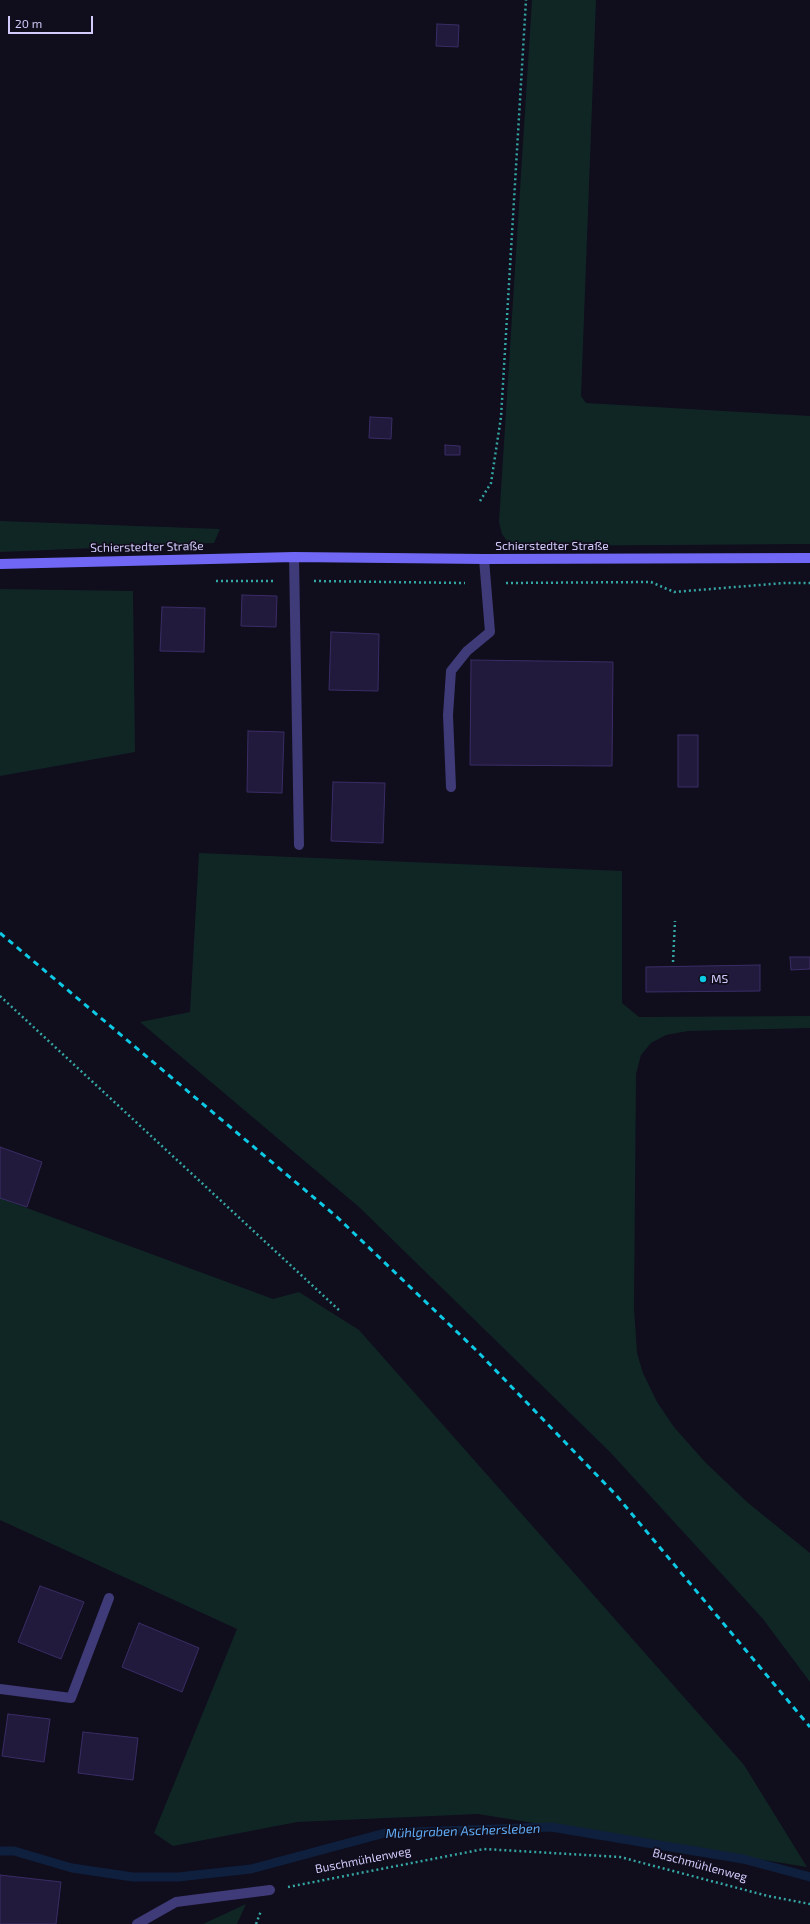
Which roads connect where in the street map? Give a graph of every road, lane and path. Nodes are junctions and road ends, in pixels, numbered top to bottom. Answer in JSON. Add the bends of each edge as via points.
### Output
{"nodes":[{"id":1,"x":526,"y":0,"type":"edge"},
{"id":2,"x":480,"y":501,"type":"dead end"},
{"id":3,"x":294,"y":556,"type":"junction"},
{"id":4,"x":810,"y":558,"type":"edge"},
{"id":5,"x":484,"y":559,"type":"junction"},
{"id":6,"x":0,"y":564,"type":"edge"},
{"id":7,"x":215,"y":581,"type":"dead end"},
{"id":8,"x":294,"y":581,"type":"junction"},
{"id":9,"x":485,"y":583,"type":"junction"},
{"id":10,"x":810,"y":583,"type":"edge"},
{"id":11,"x":451,"y":787,"type":"dead end"},
{"id":12,"x":299,"y":845,"type":"dead end"},
{"id":13,"x":675,"y":921,"type":"dead end"},
{"id":14,"x":673,"y":962,"type":"dead end"},
{"id":15,"x":0,"y":996,"type":"edge"},
{"id":16,"x":341,"y":1312,"type":"dead end"},
{"id":17,"x":109,"y":1598,"type":"dead end"},
{"id":18,"x":0,"y":1689,"type":"edge"},
{"id":19,"x":270,"y":1890,"type":"joint"},
{"id":20,"x":810,"y":1904,"type":"edge"},
{"id":21,"x":137,"y":1924,"type":"edge"}],
"edges":[{"from":1,"to":2,"type":"path","via":[[501,417],[491,483]]},
{"from":3,"to":5,"type":"street","name":"Schierstedter Straße"},
{"from":3,"to":6,"type":"street","name":"Schierstedter Straße"},
{"from":3,"to":8,"type":"street"},
{"from":4,"to":5,"type":"street","name":"Schierstedter Straße"},
{"from":5,"to":9,"type":"street"},
{"from":7,"to":8,"type":"path"},
{"from":8,"to":9,"type":"path"},
{"from":8,"to":12,"type":"street"},
{"from":9,"to":10,"type":"path","via":[[651,582],[674,592]]},
{"from":9,"to":11,"type":"street","via":[[490,632],[467,651],[450,671],[448,715]]},
{"from":13,"to":14,"type":"path"},
{"from":15,"to":16,"type":"path"},
{"from":17,"to":18,"type":"street","via":[[71,1698]]},
{"from":19,"to":20,"type":"path","name":"Buschmühlenweg","via":[[484,1849],[620,1857],[768,1896]]},
{"from":19,"to":21,"type":"street","via":[[176,1902]]}]}
